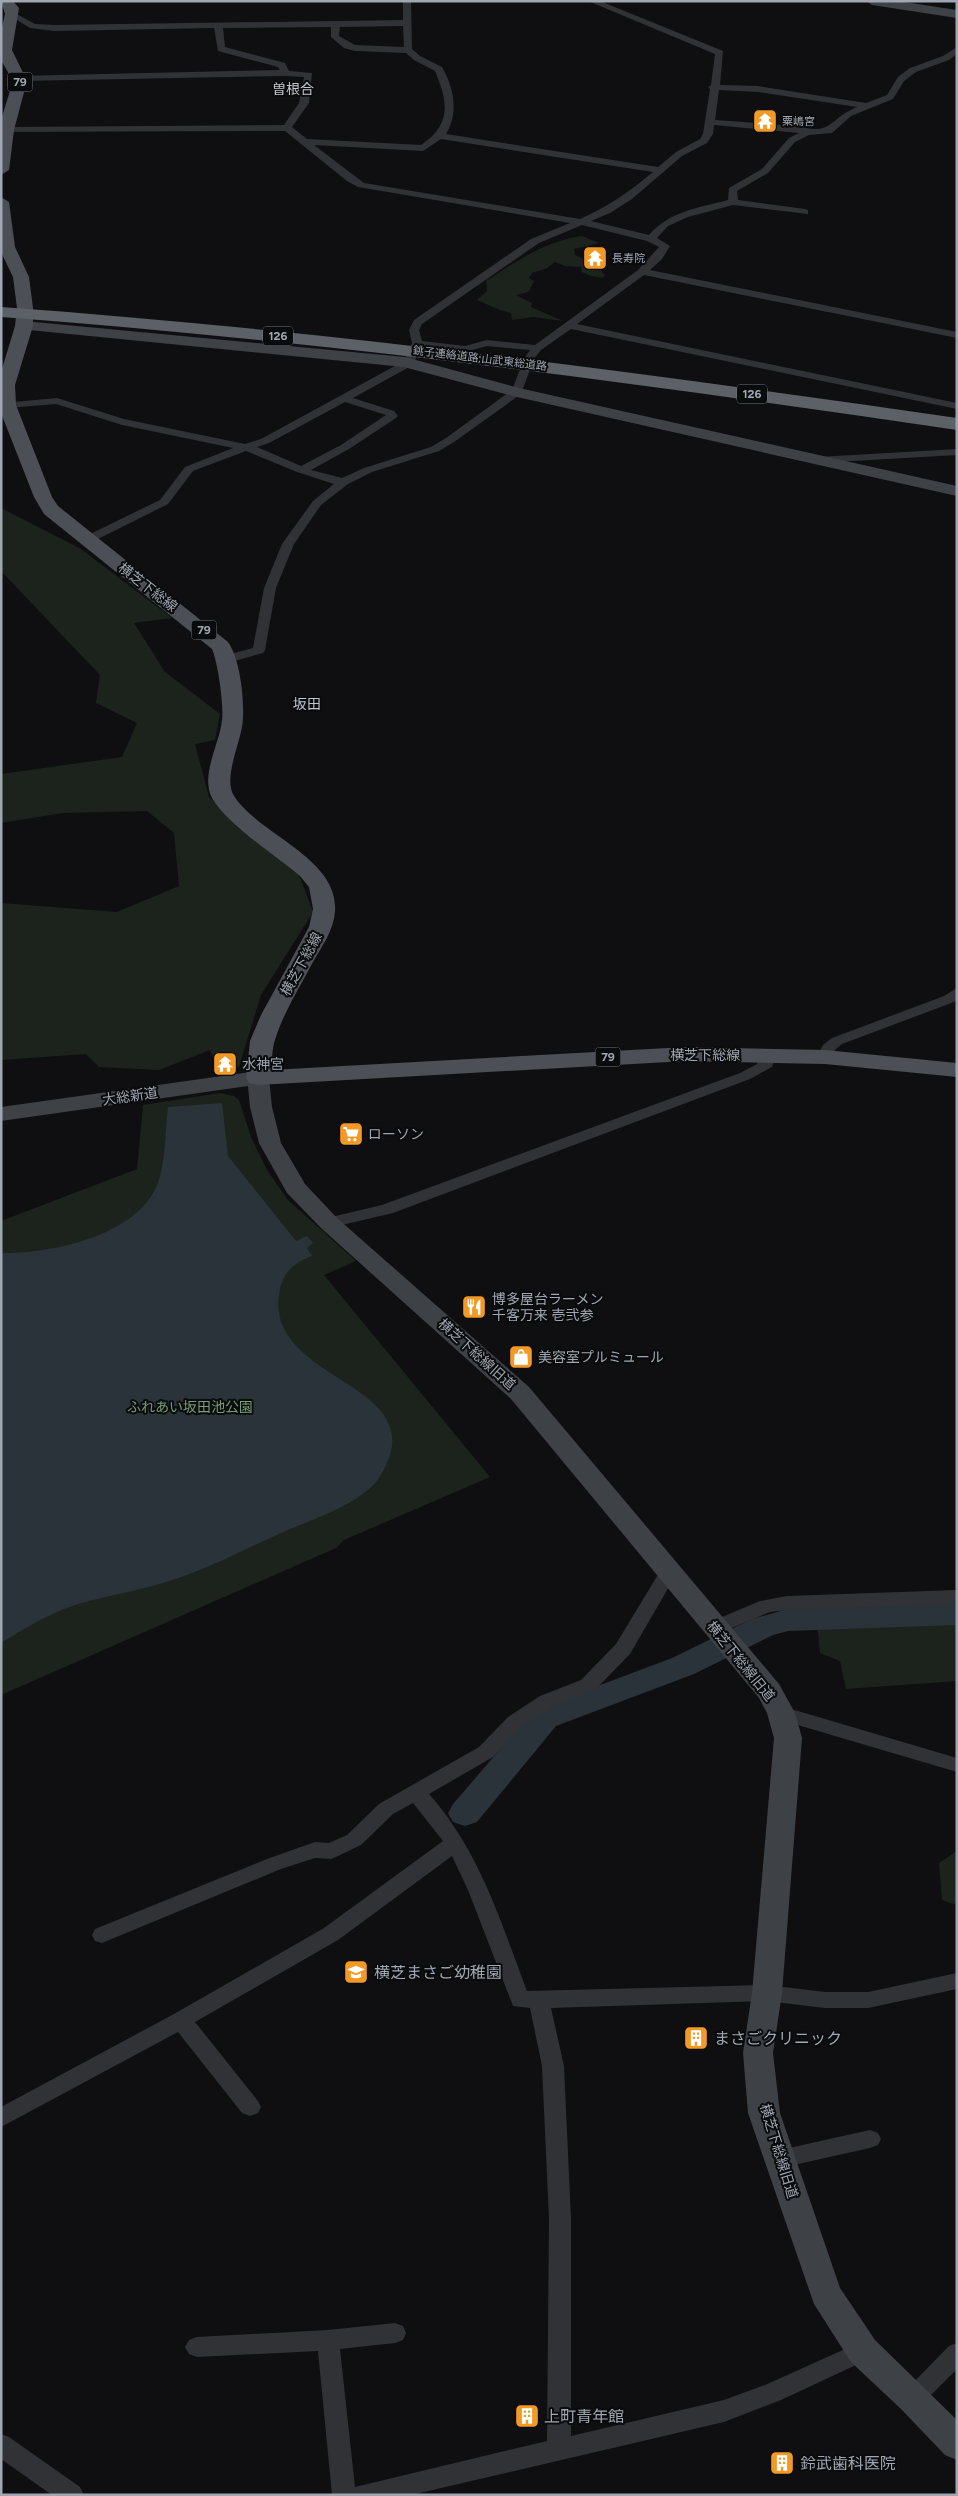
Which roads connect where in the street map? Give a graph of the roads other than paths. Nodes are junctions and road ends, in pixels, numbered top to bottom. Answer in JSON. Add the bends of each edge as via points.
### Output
{"nodes":[{"id":1,"x":4,"y":1,"type":"edge"},
{"id":2,"x":407,"y":1,"type":"edge"},
{"id":3,"x":592,"y":1,"type":"edge"},
{"id":4,"x":872,"y":1,"type":"edge"},
{"id":5,"x":957,"y":14,"type":"edge"},
{"id":6,"x":13,"y":15,"type":"junction"},
{"id":7,"x":408,"y":23,"type":"junction"},
{"id":8,"x":336,"y":24,"type":"junction"},
{"id":9,"x":218,"y":26,"type":"junction"},
{"id":10,"x":408,"y":50,"type":"junction"},
{"id":11,"x":957,"y":50,"type":"edge"},
{"id":12,"x":286,"y":73,"type":"junction"},
{"id":13,"x":20,"y":78,"type":"junction"},
{"id":14,"x":713,"y":87,"type":"junction"},
{"id":15,"x":866,"y":106,"type":"junction"},
{"id":16,"x":709,"y":122,"type":"junction"},
{"id":17,"x":287,"y":128,"type":"junction"},
{"id":18,"x":6,"y":130,"type":"junction"},
{"id":19,"x":807,"y":132,"type":"junction"},
{"id":20,"x":439,"y":136,"type":"junction"},
{"id":21,"x":304,"y":142,"type":"junction"},
{"id":22,"x":1,"y":170,"type":"edge"},
{"id":23,"x":661,"y":170,"type":"junction"},
{"id":24,"x":1,"y":202,"type":"edge"},
{"id":25,"x":733,"y":202,"type":"junction"},
{"id":26,"x":805,"y":212,"type":"dead end"},
{"id":27,"x":582,"y":222,"type":"junction"},
{"id":28,"x":651,"y":239,"type":"junction"},
{"id":29,"x":642,"y":272,"type":"junction"},
{"id":30,"x":5,"y":312,"type":"edge"},
{"id":31,"x":568,"y":325,"type":"junction"},
{"id":32,"x":24,"y":326,"type":"junction"},
{"id":33,"x":957,"y":335,"type":"edge"},
{"id":34,"x":417,"y":343,"type":"junction"},
{"id":35,"x":537,"y":348,"type":"junction"},
{"id":36,"x":409,"y":363,"type":"junction"},
{"id":37,"x":517,"y":392,"type":"junction"},
{"id":38,"x":342,"y":398,"type":"junction"},
{"id":39,"x":7,"y":405,"type":"junction"},
{"id":40,"x":957,"y":406,"type":"edge"},
{"id":41,"x":957,"y":424,"type":"edge"},
{"id":42,"x":246,"y":448,"type":"junction"},
{"id":43,"x":957,"y":452,"type":"edge"},
{"id":44,"x":818,"y":460,"type":"junction"},
{"id":45,"x":301,"y":470,"type":"junction"},
{"id":46,"x":344,"y":482,"type":"junction"},
{"id":47,"x":957,"y":490,"type":"edge"},
{"id":48,"x":88,"y":540,"type":"junction"},
{"id":49,"x":227,"y":658,"type":"junction"},
{"id":50,"x":957,"y":992,"type":"edge"},
{"id":51,"x":768,"y":1054,"type":"junction"},
{"id":52,"x":825,"y":1057,"type":"junction"},
{"id":53,"x":957,"y":1070,"type":"edge"},
{"id":54,"x":258,"y":1078,"type":"junction"},
{"id":55,"x":1,"y":1114,"type":"edge"},
{"id":56,"x":329,"y":1223,"type":"junction"},
{"id":57,"x":668,"y":1573,"type":"junction"},
{"id":58,"x":957,"y":1597,"type":"edge"},
{"id":59,"x":715,"y":1628,"type":"junction"},
{"id":60,"x":781,"y":1713,"type":"junction"},
{"id":61,"x":957,"y":1765,"type":"edge"},
{"id":62,"x":416,"y":1793,"type":"junction"},
{"id":63,"x":455,"y":1843,"type":"junction"},
{"id":64,"x":102,"y":1935,"type":"dead end"},
{"id":65,"x":957,"y":1981,"type":"edge"},
{"id":66,"x":767,"y":1993,"type":"junction"},
{"id":67,"x":539,"y":1999,"type":"junction"},
{"id":68,"x":180,"y":2020,"type":"junction"},
{"id":69,"x":250,"y":2107,"type":"dead end"},
{"id":70,"x":1,"y":2118,"type":"edge"},
{"id":71,"x":870,"y":2139,"type":"dead end"},
{"id":72,"x":780,"y":2159,"type":"junction"},
{"id":73,"x":395,"y":2333,"type":"dead end"},
{"id":74,"x":328,"y":2340,"type":"junction"},
{"id":75,"x":197,"y":2347,"type":"dead end"},
{"id":76,"x":863,"y":2350,"type":"junction"},
{"id":77,"x":957,"y":2353,"type":"edge"},
{"id":78,"x":913,"y":2398,"type":"junction"},
{"id":79,"x":957,"y":2444,"type":"edge"},
{"id":80,"x":1,"y":2445,"type":"edge"},
{"id":81,"x":559,"y":2451,"type":"junction"},
{"id":82,"x":72,"y":2495,"type":"edge"},
{"id":83,"x":344,"y":2495,"type":"edge"},
{"id":84,"x":364,"y":2495,"type":"edge"}],
"edges":[{"from":1,"to":6,"type":"main road","via":[[12,8]]},
{"from":2,"to":7,"type":"street"},
{"from":3,"to":14,"type":"street","via":[[720,53]]},
{"from":4,"to":5,"type":"street"},
{"from":6,"to":9,"type":"street","via":[[33,26],[54,28]]},
{"from":6,"to":13,"type":"main road","number":"79","via":[[5,51]]},
{"from":7,"to":8,"type":"street"},
{"from":7,"to":10,"type":"street"},
{"from":8,"to":9,"type":"street"},
{"from":8,"to":10,"type":"street","via":[[335,37],[347,46]]},
{"from":9,"to":12,"type":"street","via":[[221,49],[282,65]]},
{"from":10,"to":20,"type":"street","via":[[439,69],[445,83],[450,100],[448,125]]},
{"from":11,"to":15,"type":"street","via":[[946,58],[913,70],[901,78],[890,97]]},
{"from":12,"to":13,"type":"street"},
{"from":12,"to":17,"type":"street","via":[[311,72],[304,103]]},
{"from":13,"to":18,"type":"main road","number":"79"},
{"from":14,"to":15,"type":"street","via":[[758,88]]},
{"from":14,"to":16,"type":"street"},
{"from":15,"to":19,"type":"street","via":[[848,114],[829,131]]},
{"from":16,"to":19,"type":"street"},
{"from":16,"to":23,"type":"street","via":[[704,140],[678,154]]},
{"from":17,"to":18,"type":"street"},
{"from":17,"to":21,"type":"street"},
{"from":18,"to":22,"type":"main road","number":"79"},
{"from":19,"to":25,"type":"street","via":[[792,140],[765,171],[732,190]]},
{"from":20,"to":21,"type":"street","via":[[423,148]]},
{"from":20,"to":23,"type":"street"},
{"from":21,"to":27,"type":"street","via":[[361,185]]},
{"from":23,"to":27,"type":"street","via":[[629,197]]},
{"from":24,"to":32,"type":"main road","name":"横芝下総線","number":"79","via":[[7,247],[20,277]]},
{"from":25,"to":26,"type":"street"},
{"from":25,"to":28,"type":"street","via":[[664,224]]},
{"from":27,"to":28,"type":"street"},
{"from":27,"to":34,"type":"street","via":[[535,241],[418,322],[414,330]]},
{"from":28,"to":29,"type":"street","via":[[665,246]]},
{"from":29,"to":31,"type":"street"},
{"from":29,"to":33,"type":"street"},
{"from":30,"to":41,"type":"highway","name":"銚子連絡道路;山武東総道路","number":"126","via":[[245,332],[546,366]]},
{"from":31,"to":35,"type":"street"},
{"from":31,"to":40,"type":"street"},
{"from":32,"to":36,"type":"street"},
{"from":32,"to":39,"type":"main road","name":"横芝下総線","number":"79","via":[[6,385]]},
{"from":34,"to":35,"type":"street","via":[[465,349],[487,343]]},
{"from":34,"to":36,"type":"street"},
{"from":35,"to":37,"type":"street","via":[[529,359]]},
{"from":36,"to":37,"type":"street"},
{"from":36,"to":38,"type":"street"},
{"from":37,"to":44,"type":"street"},
{"from":37,"to":46,"type":"street","via":[[435,449],[368,470]]},
{"from":38,"to":42,"type":"street","via":[[265,442]]},
{"from":38,"to":45,"type":"street","via":[[392,416],[345,447]]},
{"from":39,"to":42,"type":"street","via":[[57,401],[122,422]]},
{"from":39,"to":48,"type":"main road","name":"横芝下総線","number":"79","via":[[43,497],[51,510]]},
{"from":42,"to":45,"type":"street"},
{"from":42,"to":48,"type":"street","via":[[189,469],[164,502]]},
{"from":43,"to":44,"type":"street"},
{"from":44,"to":47,"type":"street"},
{"from":45,"to":46,"type":"street"},
{"from":46,"to":49,"type":"street","via":[[317,503],[288,544],[270,588],[259,650]]},
{"from":48,"to":49,"type":"main road","name":"横芝下総線","number":"79","via":[[210,635]]},
{"from":49,"to":54,"type":"main road","name":"横芝下総線","number":"79","via":[[233,719],[219,779],[222,796],[242,817],[308,871],[320,886],[324,909],[321,927],[262,1041]]},
{"from":50,"to":52,"type":"street","via":[[949,999],[837,1041],[828,1048]]},
{"from":51,"to":52,"type":"main road","name":"横芝下総線","number":"79"},
{"from":51,"to":54,"type":"main road","name":"横芝下総線","number":"79","via":[[634,1056]]},
{"from":51,"to":56,"type":"street","via":[[764,1067],[744,1076],[388,1208]]},
{"from":52,"to":53,"type":"main road","name":"横芝下総線","number":"79"},
{"from":54,"to":55,"type":"street","name":"大総新道"},
{"from":54,"to":56,"type":"street","name":"横芝下総線旧道","via":[[270,1143],[280,1165],[295,1188]]},
{"from":56,"to":57,"type":"street","name":"横芝下総線旧道","via":[[520,1393]]},
{"from":57,"to":59,"type":"street","name":"横芝下総線旧道"},
{"from":57,"to":62,"type":"street","via":[[623,1649],[588,1685],[547,1702],[515,1722],[486,1752]]},
{"from":58,"to":59,"type":"street","via":[[787,1603],[767,1606]]},
{"from":59,"to":60,"type":"street","name":"横芝下総線旧道","via":[[769,1691]]},
{"from":60,"to":61,"type":"street"},
{"from":60,"to":66,"type":"street","name":"横芝下総線旧道","via":[[788,1738]]},
{"from":62,"to":63,"type":"street","via":[[429,1805]]},
{"from":62,"to":64,"type":"street","via":[[386,1809],[354,1840],[331,1851],[314,1850],[274,1864]]},
{"from":63,"to":67,"type":"street","via":[[464,1857],[520,2000]]},
{"from":63,"to":68,"type":"street","via":[[331,1934]]},
{"from":65,"to":66,"type":"street","via":[[868,2000],[825,2000]]},
{"from":66,"to":67,"type":"street"},
{"from":66,"to":72,"type":"street","name":"横芝下総線旧道","via":[[758,2053],[764,2113]]},
{"from":67,"to":81,"type":"street","via":[[553,2066],[560,2219]]},
{"from":68,"to":69,"type":"street"},
{"from":68,"to":70,"type":"street"},
{"from":71,"to":72,"type":"street"},
{"from":72,"to":76,"type":"street","name":"横芝下総線旧道","via":[[826,2294]]},
{"from":73,"to":74,"type":"street"},
{"from":74,"to":75,"type":"street"},
{"from":74,"to":83,"type":"street"},
{"from":76,"to":78,"type":"street","name":"横芝下総線旧道"},
{"from":76,"to":81,"type":"street","via":[[773,2393],[724,2412]]},
{"from":77,"to":78,"type":"street"},
{"from":78,"to":79,"type":"street","name":"横芝下総線旧道"},
{"from":80,"to":82,"type":"street"},
{"from":81,"to":84,"type":"street"}]}
